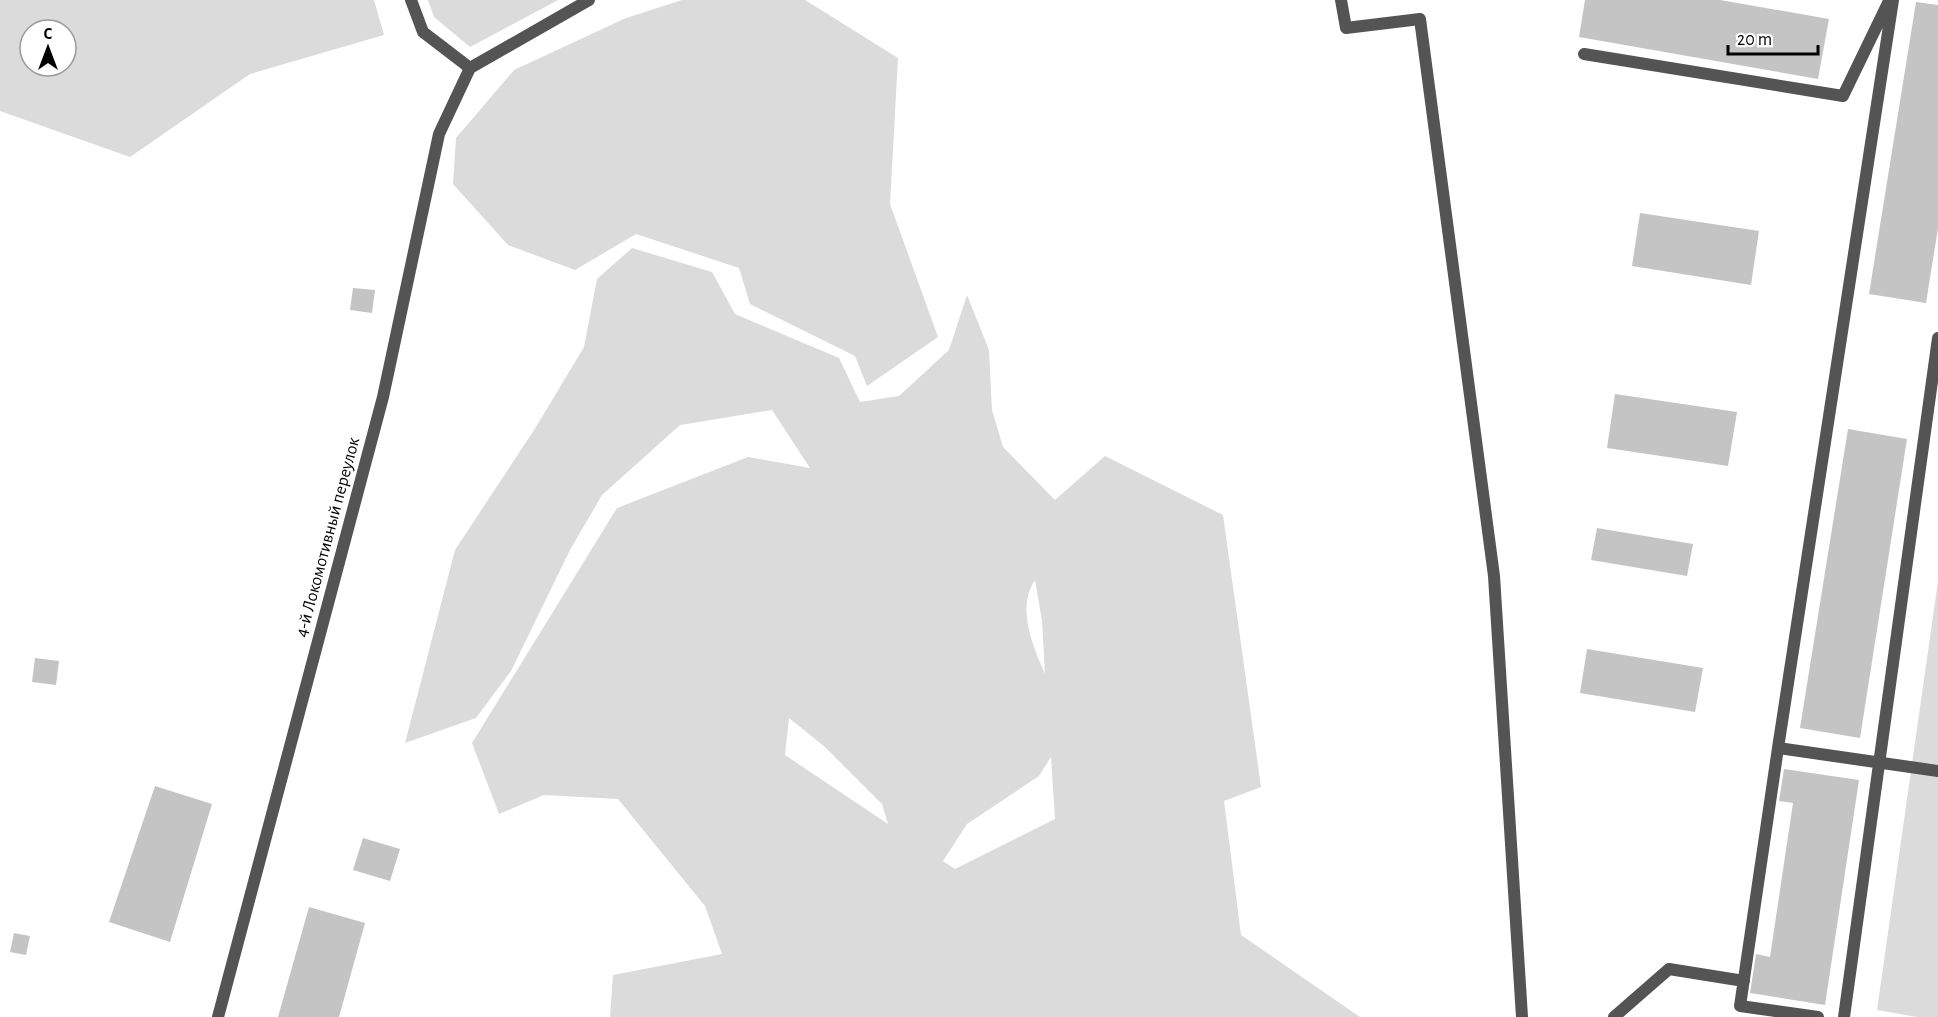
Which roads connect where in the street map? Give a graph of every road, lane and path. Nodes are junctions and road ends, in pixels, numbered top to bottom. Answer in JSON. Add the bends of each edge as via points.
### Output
{"nodes":[{"id":1,"x":411,"y":0,"type":"edge"},
{"id":2,"x":589,"y":0,"type":"edge"},
{"id":3,"x":1341,"y":0,"type":"edge"},
{"id":4,"x":1892,"y":0,"type":"edge"},
{"id":5,"x":1584,"y":54,"type":"dead end"},
{"id":6,"x":470,"y":68,"type":"junction"},
{"id":7,"x":1938,"y":338,"type":"edge"},
{"id":8,"x":1778,"y":748,"type":"junction"},
{"id":9,"x":1878,"y":763,"type":"junction"},
{"id":10,"x":1938,"y":771,"type":"edge"},
{"id":11,"x":1744,"y":981,"type":"junction"},
{"id":12,"x":218,"y":1017,"type":"edge"},
{"id":13,"x":1522,"y":1017,"type":"edge"},
{"id":14,"x":1614,"y":1017,"type":"edge"},
{"id":15,"x":1818,"y":1017,"type":"edge"},
{"id":16,"x":1844,"y":1017,"type":"edge"}],
"edges":[{"from":1,"to":6,"type":"street","via":[[423,32]]},
{"from":2,"to":6,"type":"street"},
{"from":3,"to":13,"type":"street","via":[[1346,28],[1420,20],[1494,576]]},
{"from":4,"to":5,"type":"street","via":[[1844,96]]},
{"from":4,"to":8,"type":"street"},
{"from":6,"to":12,"type":"street","name":"4-й Локомотивный переулок","via":[[439,134],[383,397]]},
{"from":7,"to":9,"type":"street"},
{"from":8,"to":9,"type":"street"},
{"from":8,"to":11,"type":"street"},
{"from":9,"to":10,"type":"street"},
{"from":9,"to":16,"type":"street"},
{"from":11,"to":14,"type":"street","via":[[1669,969]]},
{"from":11,"to":15,"type":"street","via":[[1740,1006]]}]}
